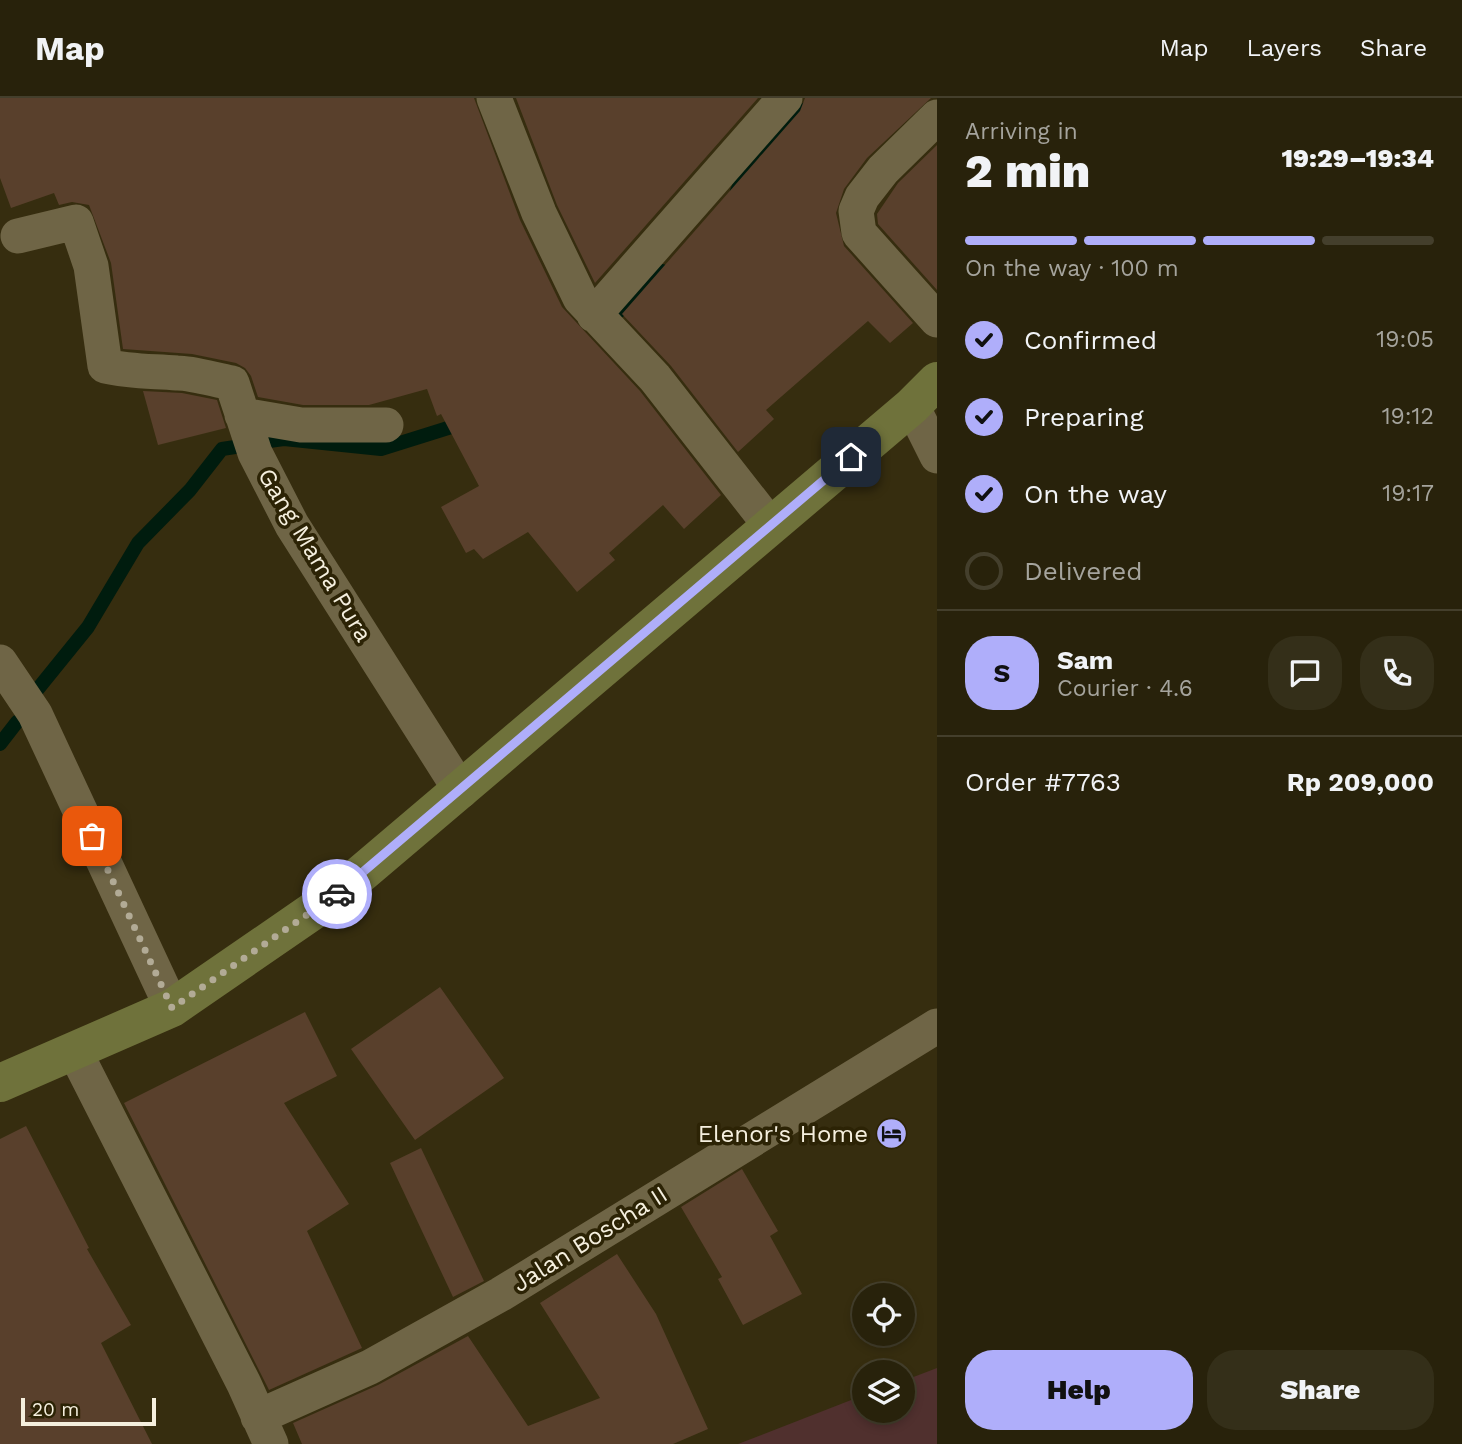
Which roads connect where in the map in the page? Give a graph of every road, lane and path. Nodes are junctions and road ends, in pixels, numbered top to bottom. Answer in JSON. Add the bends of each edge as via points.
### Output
{"nodes":[{"id":1,"x":494,"y":98,"type":"edge"},
{"id":2,"x":785,"y":98,"type":"edge"},
{"id":3,"x":937,"y":117,"type":"edge"},
{"id":4,"x":18,"y":236,"type":"dead end"},
{"id":5,"x":594,"y":315,"type":"junction"},
{"id":6,"x":937,"y":320,"type":"edge"},
{"id":7,"x":924,"y":394,"type":"edge"},
{"id":8,"x":242,"y":415,"type":"junction"},
{"id":9,"x":386,"y":425,"type":"dead end"},
{"id":10,"x":937,"y":456,"type":"edge"},
{"id":11,"x":770,"y":525,"type":"junction"},
{"id":12,"x":0,"y":662,"type":"edge"},
{"id":13,"x":461,"y":791,"type":"junction"},
{"id":14,"x":172,"y":1008,"type":"junction"},
{"id":15,"x":937,"y":1026,"type":"edge"},
{"id":16,"x":75,"y":1052,"type":"junction"},
{"id":17,"x":0,"y":1083,"type":"edge"},
{"id":18,"x":264,"y":1431,"type":"edge"}],
"edges":[{"from":1,"to":5,"type":"street","via":[[554,246],[580,298]]},
{"from":2,"to":5,"type":"street"},
{"from":3,"to":6,"type":"street","via":[[883,170],[856,211],[859,233]]},
{"from":4,"to":8,"type":"street","name":"Gang Mama Pura","via":[[76,222],[92,266],[105,366],[232,383]]},
{"from":5,"to":11,"type":"street","via":[[655,378]]},
{"from":7,"to":10,"type":"street"},
{"from":7,"to":11,"type":"main road"},
{"from":8,"to":9,"type":"street","via":[[301,425]]},
{"from":8,"to":13,"type":"street","name":"Gang Mama Pura","via":[[255,453],[292,526]]},
{"from":11,"to":13,"type":"main road"},
{"from":12,"to":14,"type":"street","via":[[35,714]]},
{"from":13,"to":14,"type":"main road","via":[[336,895]]},
{"from":14,"to":16,"type":"main road"},
{"from":15,"to":18,"type":"street","name":"Jalan Boscha II","via":[[501,1294]]},
{"from":16,"to":17,"type":"main road"},
{"from":16,"to":18,"type":"street"}]}
